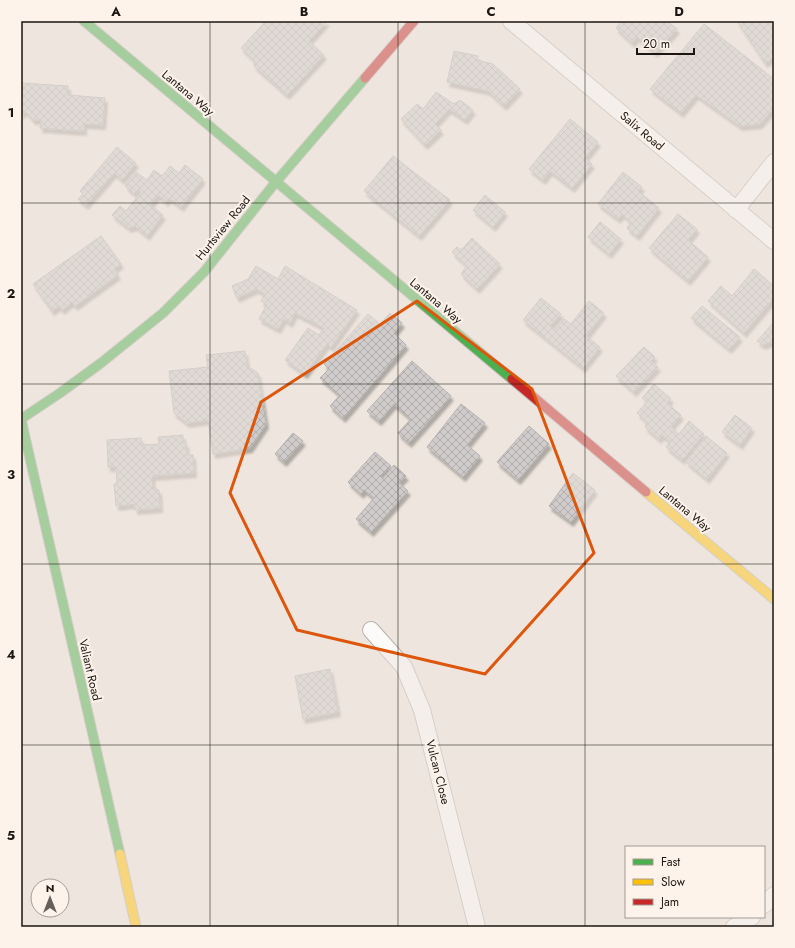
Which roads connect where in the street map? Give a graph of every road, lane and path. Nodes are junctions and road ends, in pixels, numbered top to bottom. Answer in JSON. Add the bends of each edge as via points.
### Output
{"nodes":[{"id":1,"x":84,"y":21,"type":"edge"},
{"id":2,"x":414,"y":21,"type":"edge"},
{"id":3,"x":511,"y":21,"type":"edge"},
{"id":4,"x":774,"y":162,"type":"edge"},
{"id":5,"x":275,"y":183,"type":"junction"},
{"id":6,"x":736,"y":210,"type":"junction"},
{"id":7,"x":774,"y":241,"type":"edge"},
{"id":8,"x":21,"y":419,"type":"edge"},
{"id":9,"x":774,"y":599,"type":"edge"},
{"id":10,"x":371,"y":630,"type":"dead end"},
{"id":11,"x":774,"y":895,"type":"edge"},
{"id":12,"x":765,"y":904,"type":"edge"},
{"id":13,"x":750,"y":918,"type":"edge"},
{"id":14,"x":136,"y":927,"type":"edge"},
{"id":15,"x":477,"y":927,"type":"edge"},
{"id":16,"x":734,"y":927,"type":"edge"}],
"edges":[{"from":1,"to":5,"type":"street","name":"Lantana Way"},
{"from":2,"to":5,"type":"street","name":"Hurtsview Road"},
{"from":3,"to":6,"type":"street","name":"Salix Road"},
{"from":4,"to":6,"type":"street"},
{"from":5,"to":8,"type":"street","name":"Hurtsview Road","via":[[204,272],[163,313],[102,363]]},
{"from":5,"to":9,"type":"street","name":"Lantana Way"},
{"from":6,"to":7,"type":"street","name":"Salix Road"},
{"from":8,"to":14,"type":"street","name":"Valiant Road"},
{"from":10,"to":15,"type":"street","name":"Vulcan Close","via":[[404,667],[422,710]]},
{"from":11,"to":12,"type":"street"},
{"from":13,"to":16,"type":"street"}]}
